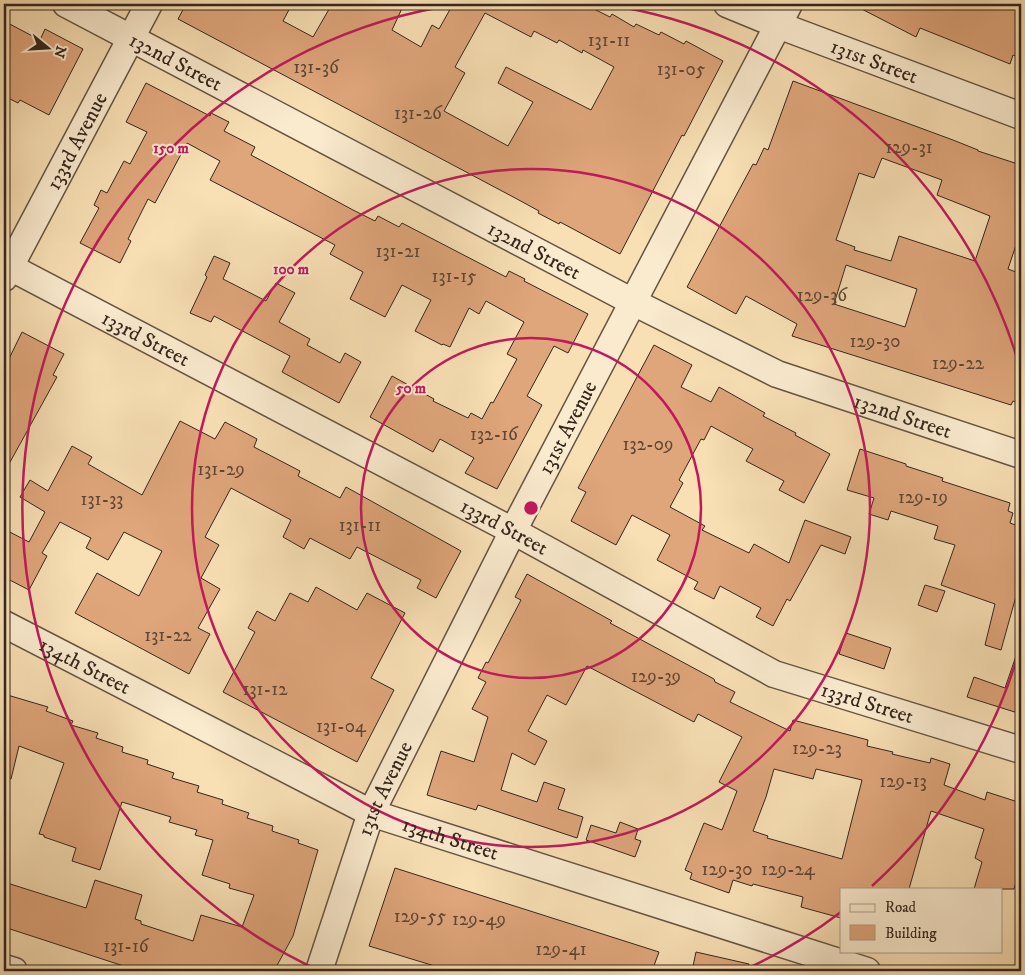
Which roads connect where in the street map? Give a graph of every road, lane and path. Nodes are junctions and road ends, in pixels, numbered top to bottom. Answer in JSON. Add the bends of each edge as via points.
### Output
{"nodes":[{"id":1,"x":66,"y":4,"type":"edge"},
{"id":2,"x":149,"y":4,"type":"edge"},
{"id":3,"x":727,"y":4,"type":"edge"},
{"id":4,"x":783,"y":15,"type":"edge"},
{"id":5,"x":130,"y":38,"type":"junction"},
{"id":6,"x":1021,"y":116,"type":"edge"},
{"id":7,"x":6,"y":269,"type":"edge"},
{"id":8,"x":633,"y":302,"type":"junction"},
{"id":9,"x":1021,"y":455,"type":"edge"},
{"id":10,"x":513,"y":531,"type":"junction"},
{"id":11,"x":4,"y":624,"type":"edge"},
{"id":12,"x":1021,"y":750,"type":"edge"},
{"id":13,"x":371,"y":813,"type":"junction"},
{"id":14,"x":4,"y":968,"type":"edge"},
{"id":15,"x":14,"y":971,"type":"edge"},
{"id":16,"x":319,"y":971,"type":"edge"},
{"id":17,"x":867,"y":971,"type":"edge"}],
"edges":[{"from":1,"to":5,"type":"street","name":"132nd Street"},
{"from":2,"to":5,"type":"street","name":"133rd Avenue"},
{"from":3,"to":4,"type":"street","name":"131st Street"},
{"from":4,"to":6,"type":"street","name":"131st Street"},
{"from":4,"to":8,"type":"street","name":"131st Avenue"},
{"from":5,"to":7,"type":"street","name":"133rd Avenue"},
{"from":5,"to":8,"type":"street","name":"132nd Street"},
{"from":7,"to":10,"type":"street","name":"133rd Street"},
{"from":8,"to":9,"type":"street","name":"132nd Street","via":[[777,374]]},
{"from":8,"to":10,"type":"street","name":"131st Avenue"},
{"from":10,"to":12,"type":"street","name":"133rd Street","via":[[774,674]]},
{"from":10,"to":13,"type":"street","name":"131st Avenue"},
{"from":11,"to":13,"type":"street","name":"134th Street"},
{"from":13,"to":16,"type":"street","name":"131st Avenue"},
{"from":13,"to":17,"type":"street","name":"134th Street"},
{"from":14,"to":15,"type":"street"}]}
